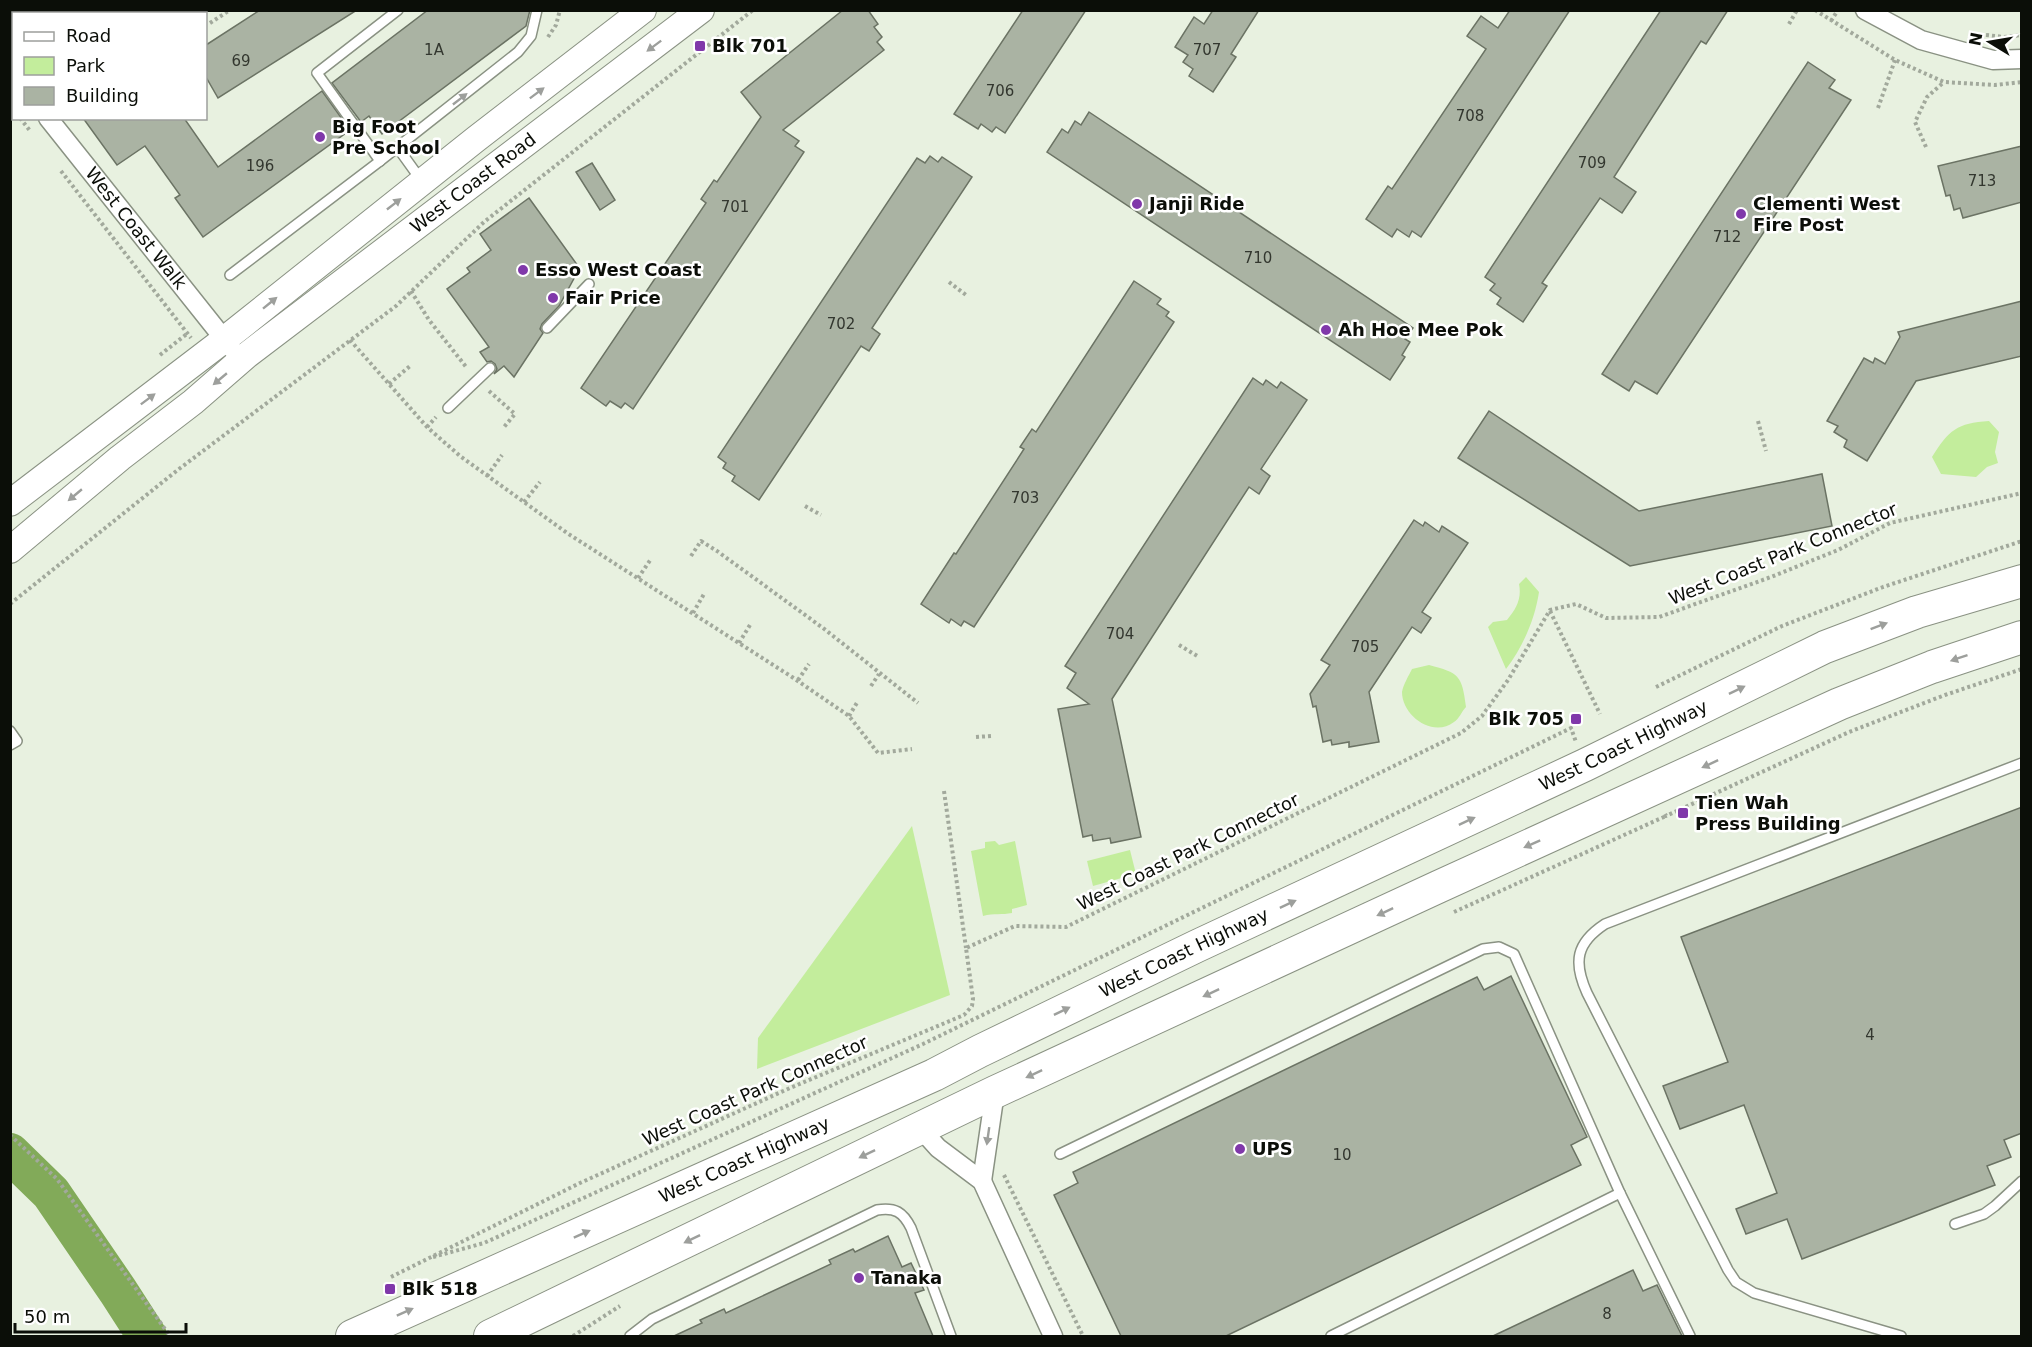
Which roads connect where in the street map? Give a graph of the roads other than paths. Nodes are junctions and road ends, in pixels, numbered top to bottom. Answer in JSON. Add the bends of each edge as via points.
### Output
{"nodes":[{"id":1,"x":398,"y":10,"type":"edge"},
{"id":2,"x":537,"y":10,"type":"edge"},
{"id":3,"x":701,"y":10,"type":"edge"},
{"id":4,"x":1865,"y":10,"type":"edge"},
{"id":5,"x":627,"y":15,"type":"edge"},
{"id":6,"x":2022,"y":59,"type":"edge"},
{"id":7,"x":50,"y":120,"type":"edge"},
{"id":8,"x":490,"y":128,"type":"junction"},
{"id":9,"x":398,"y":148,"type":"junction"},
{"id":10,"x":513,"y":153,"type":"junction"},
{"id":11,"x":380,"y":161,"type":"junction"},
{"id":12,"x":423,"y":182,"type":"junction"},
{"id":13,"x":230,"y":275,"type":"dead end"},
{"id":14,"x":589,"y":284,"type":"dead end"},
{"id":15,"x":547,"y":328,"type":"dead end"},
{"id":16,"x":225,"y":339,"type":"junction"},
{"id":17,"x":247,"y":356,"type":"junction"},
{"id":18,"x":490,"y":368,"type":"dead end"},
{"id":19,"x":448,"y":408,"type":"dead end"},
{"id":20,"x":101,"y":434,"type":"junction"},
{"id":21,"x":120,"y":458,"type":"junction"},
{"id":22,"x":10,"y":503,"type":"edge"},
{"id":23,"x":10,"y":550,"type":"edge"},
{"id":24,"x":2022,"y":581,"type":"edge"},
{"id":25,"x":2022,"y":637,"type":"edge"},
{"id":26,"x":10,"y":731,"type":"edge"},
{"id":27,"x":10,"y":745,"type":"edge"},
{"id":28,"x":2022,"y":763,"type":"edge"},
{"id":29,"x":1414,"y":846,"type":"junction"},
{"id":30,"x":1438,"y":887,"type":"junction"},
{"id":31,"x":995,"y":1092,"type":"junction"},
{"id":32,"x":920,"y":1128,"type":"junction"},
{"id":33,"x":1060,"y":1154,"type":"dead end"},
{"id":34,"x":982,"y":1181,"type":"junction"},
{"id":35,"x":2022,"y":1181,"type":"edge"},
{"id":36,"x":1620,"y":1193,"type":"junction"},
{"id":37,"x":1955,"y":1224,"type":"dead end"},
{"id":38,"x":352,"y":1336,"type":"edge"},
{"id":39,"x":490,"y":1336,"type":"edge"},
{"id":40,"x":630,"y":1336,"type":"edge"},
{"id":41,"x":951,"y":1336,"type":"edge"},
{"id":42,"x":1053,"y":1336,"type":"edge"},
{"id":43,"x":1331,"y":1336,"type":"edge"},
{"id":44,"x":1690,"y":1336,"type":"edge"},
{"id":45,"x":1901,"y":1336,"type":"edge"}],
"edges":[{"from":1,"to":11,"type":"lane","via":[[317,73]]},
{"from":9,"to":2,"type":"lane","one_way":true,"via":[[519,52],[531,36]]},
{"from":3,"to":10,"type":"main road","name":"West Coast Road","one_way":true},
{"from":4,"to":6,"type":"street","via":[[1921,40],[1993,60]]},
{"from":8,"to":5,"type":"main road","name":"West Coast Road","one_way":true},
{"from":7,"to":16,"type":"street","name":"West Coast Walk"},
{"from":8,"to":10,"type":"main road","via":[[505,136]]},
{"from":8,"to":12,"type":"main road","name":"West Coast Road"},
{"from":9,"to":11,"type":"lane"},
{"from":9,"to":12,"type":"lane"},
{"from":10,"to":17,"type":"main road","name":"West Coast Road"},
{"from":11,"to":13,"type":"lane"},
{"from":16,"to":12,"type":"main road","name":"West Coast Road","one_way":true},
{"from":14,"to":15,"type":"lane"},
{"from":16,"to":17,"type":"street","via":[[233,350]]},
{"from":20,"to":16,"type":"main road","name":"West Coast Road","one_way":true},
{"from":17,"to":21,"type":"main road","name":"West Coast Road","one_way":true},
{"from":18,"to":19,"type":"lane"},
{"from":20,"to":21,"type":"main road"},
{"from":20,"to":22,"type":"main road","name":"West Coast Road"},
{"from":21,"to":23,"type":"main road","name":"West Coast Road","one_way":true},
{"from":29,"to":24,"type":"highway","name":"West Coast Highway","one_way":true,"via":[[1825,647],[1917,612]]},
{"from":25,"to":30,"type":"highway","one_way":true,"via":[[1839,704]]},
{"from":26,"to":27,"type":"lane","via":[[17,741]]},
{"from":28,"to":45,"type":"lane","via":[[1605,924],[1583,944],[1578,963],[1587,993],[1736,1282],[1754,1293]]},
{"from":29,"to":30,"type":"highway","via":[[1434,854],[1439,862],[1442,874]]},
{"from":38,"to":29,"type":"highway","name":"West Coast Highway","one_way":true,"via":[[924,1080],[1176,956]]},
{"from":30,"to":31,"type":"highway","one_way":true},
{"from":31,"to":32,"type":"highway"},
{"from":31,"to":34,"type":"street","one_way":true},
{"from":32,"to":34,"type":"street","via":[[938,1148]]},
{"from":32,"to":39,"type":"highway","one_way":true},
{"from":33,"to":36,"type":"lane","via":[[1483,949],[1499,947],[1514,954]]},
{"from":34,"to":42,"type":"street"},
{"from":35,"to":37,"type":"lane","via":[[1984,1214]]},
{"from":36,"to":43,"type":"lane"},
{"from":36,"to":44,"type":"lane"},
{"from":40,"to":41,"type":"lane","via":[[652,1319],[887,1208],[896,1209],[906,1218]]}]}
